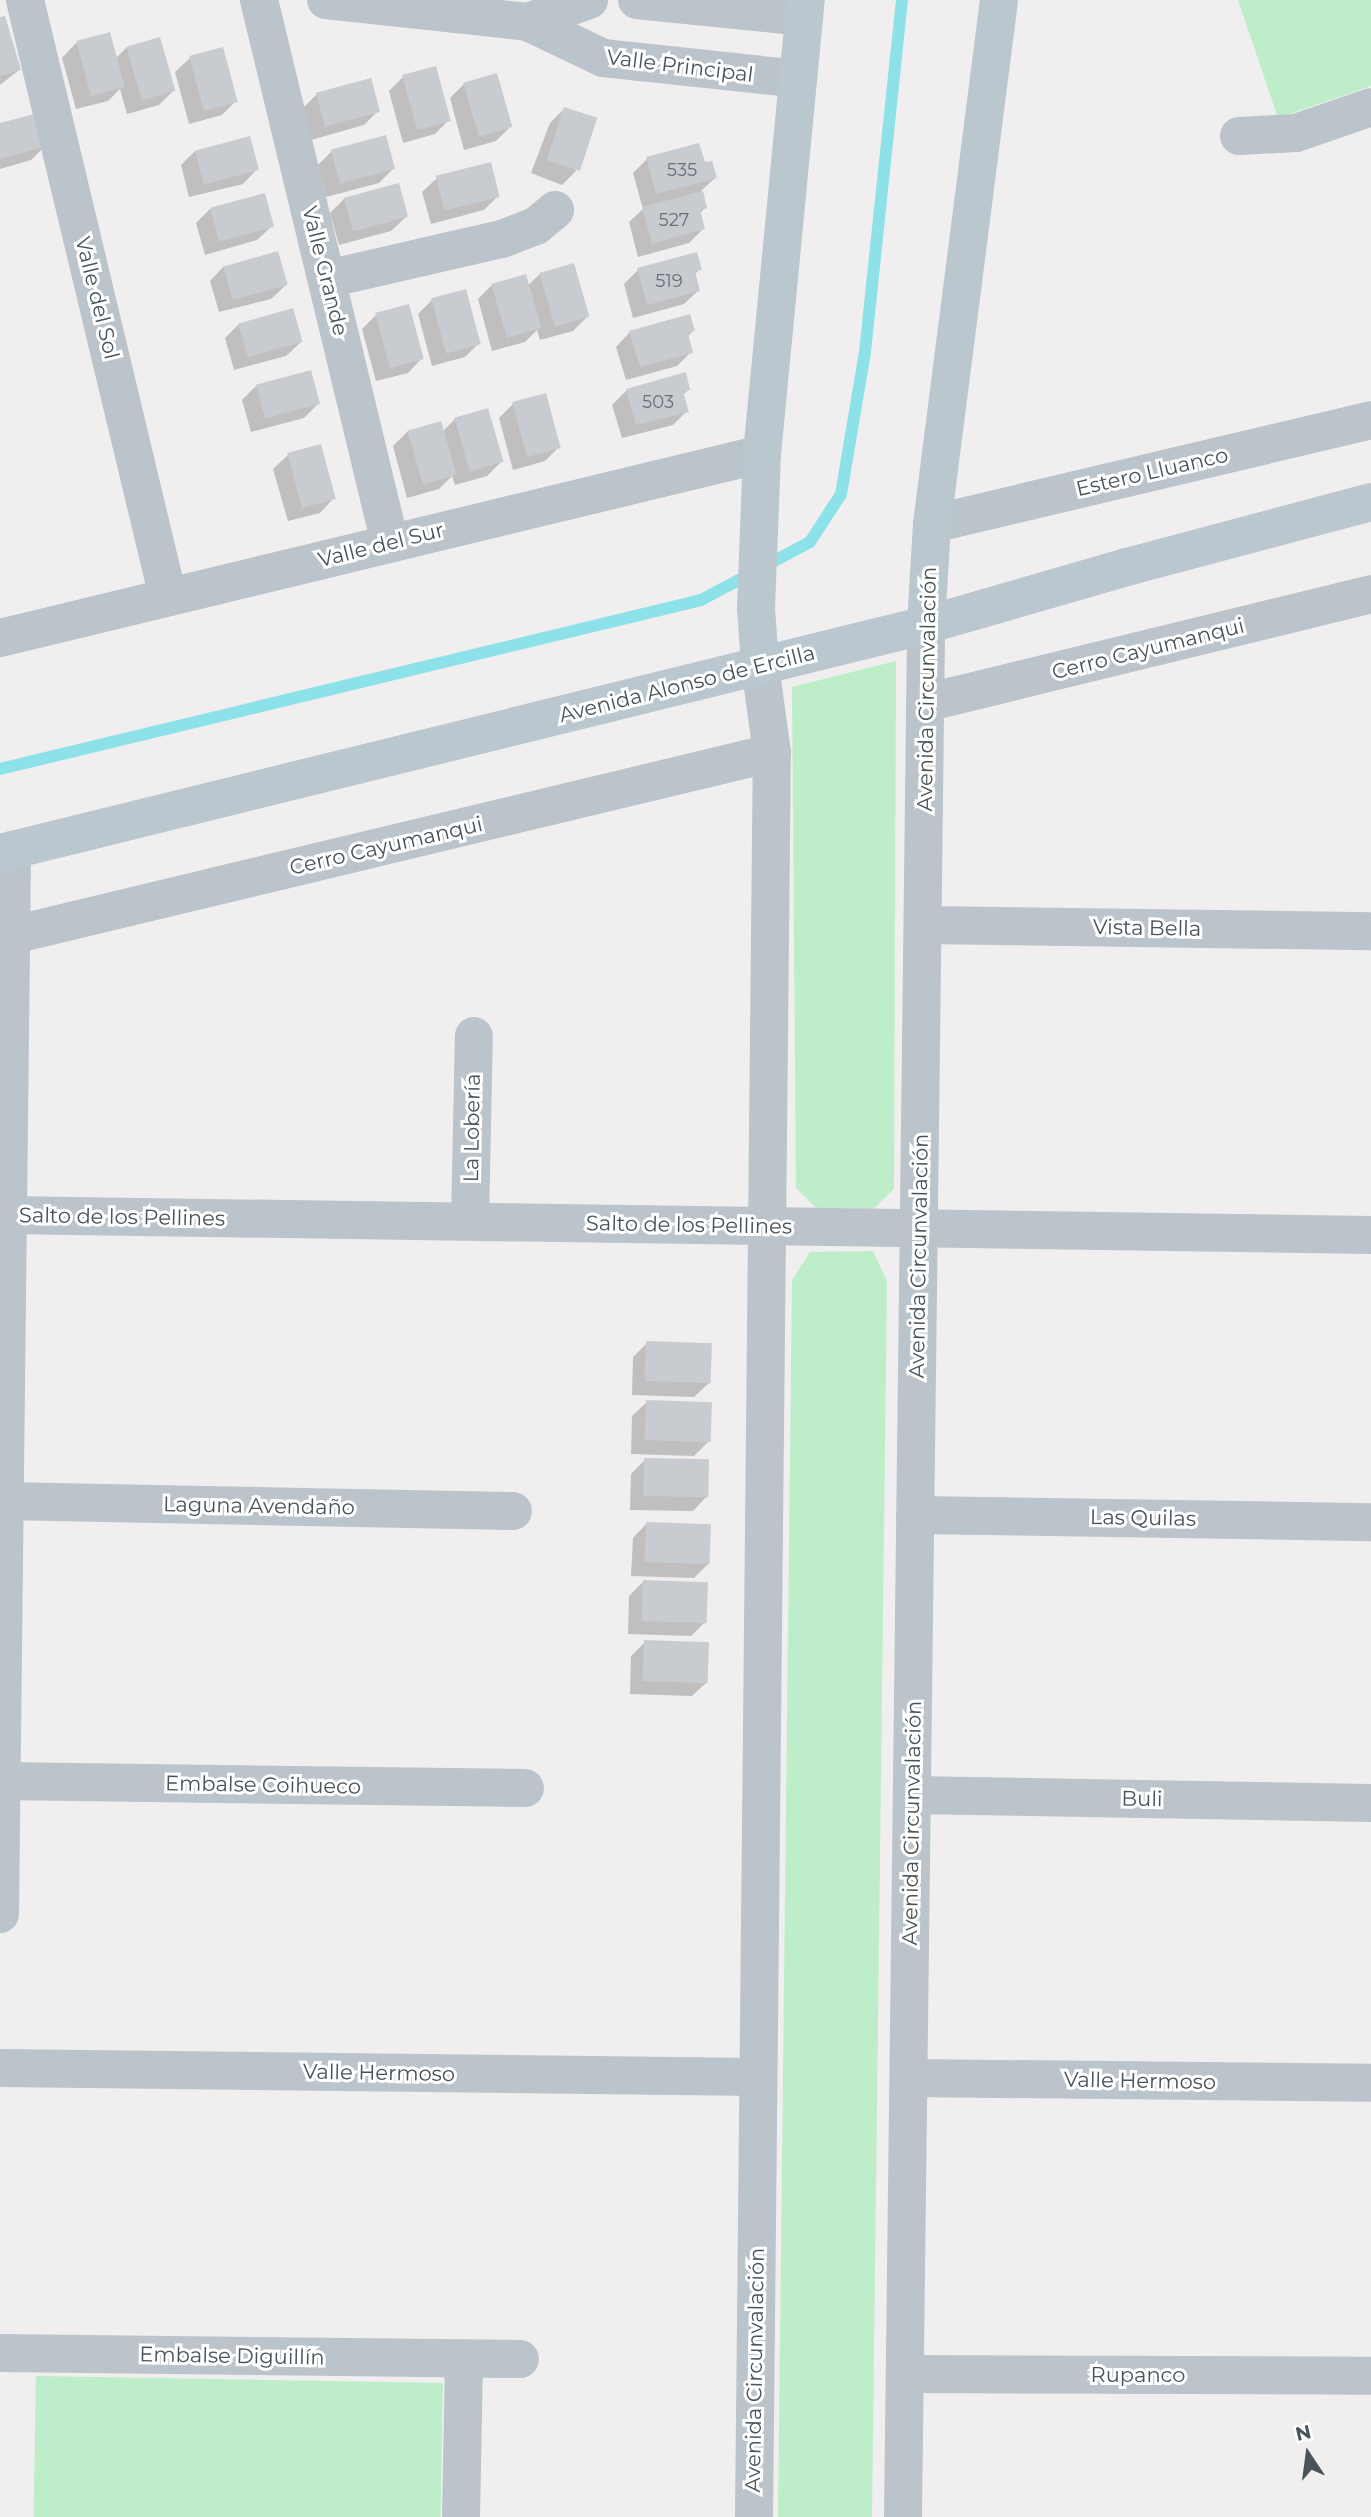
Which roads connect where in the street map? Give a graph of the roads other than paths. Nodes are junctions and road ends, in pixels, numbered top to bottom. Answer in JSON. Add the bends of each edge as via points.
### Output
{"nodes":[{"id":1,"x":25,"y":0,"type":"edge"},
{"id":2,"x":259,"y":0,"type":"edge"},
{"id":3,"x":326,"y":0,"type":"edge"},
{"id":4,"x":589,"y":0,"type":"edge"},
{"id":5,"x":638,"y":0,"type":"edge"},
{"id":6,"x":999,"y":0,"type":"edge"},
{"id":7,"x":805,"y":8,"type":"edge"},
{"id":8,"x":486,"y":9,"type":"edge"},
{"id":9,"x":528,"y":22,"type":"junction"},
{"id":10,"x":798,"y":79,"type":"junction"},
{"id":11,"x":1371,"y":107,"type":"edge"},
{"id":12,"x":1239,"y":136,"type":"dead end"},
{"id":13,"x":555,"y":210,"type":"dead end"},
{"id":14,"x":327,"y":279,"type":"junction"},
{"id":15,"x":1371,"y":420,"type":"edge"},
{"id":16,"x":762,"y":454,"type":"junction"},
{"id":17,"x":1371,"y":502,"type":"edge"},
{"id":18,"x":932,"y":524,"type":"junction"},
{"id":19,"x":390,"y":543,"type":"junction"},
{"id":20,"x":1371,"y":594,"type":"edge"},
{"id":21,"x":169,"y":597,"type":"junction"},
{"id":22,"x":926,"y":625,"type":"junction"},
{"id":23,"x":0,"y":638,"type":"edge"},
{"id":24,"x":760,"y":665,"type":"junction"},
{"id":25,"x":925,"y":703,"type":"junction"},
{"id":26,"x":772,"y":753,"type":"junction"},
{"id":27,"x":6,"y":852,"type":"edge"},
{"id":28,"x":923,"y":925,"type":"junction"},
{"id":29,"x":1371,"y":931,"type":"edge"},
{"id":30,"x":5,"y":937,"type":"edge"},
{"id":31,"x":474,"y":1036,"type":"dead end"},
{"id":32,"x":8,"y":1215,"type":"junction"},
{"id":33,"x":470,"y":1221,"type":"junction"},
{"id":34,"x":767,"y":1226,"type":"junction"},
{"id":35,"x":919,"y":1229,"type":"junction"},
{"id":36,"x":1371,"y":1235,"type":"edge"},
{"id":37,"x":4,"y":1501,"type":"junction"},
{"id":38,"x":513,"y":1511,"type":"dead end"},
{"id":39,"x":915,"y":1515,"type":"junction"},
{"id":40,"x":1371,"y":1522,"type":"edge"},
{"id":41,"x":1,"y":1782,"type":"edge"},
{"id":42,"x":525,"y":1788,"type":"dead end"},
{"id":43,"x":912,"y":1795,"type":"junction"},
{"id":44,"x":1371,"y":1803,"type":"edge"},
{"id":45,"x":0,"y":1913,"type":"edge"},
{"id":46,"x":0,"y":2068,"type":"edge"},
{"id":47,"x":758,"y":2077,"type":"junction"},
{"id":48,"x":909,"y":2078,"type":"junction"},
{"id":49,"x":1371,"y":2083,"type":"edge"},
{"id":50,"x":0,"y":2353,"type":"edge"},
{"id":51,"x":464,"y":2359,"type":"junction"},
{"id":52,"x":520,"y":2359,"type":"dead end"},
{"id":53,"x":905,"y":2374,"type":"junction"},
{"id":54,"x":1371,"y":2376,"type":"edge"},
{"id":55,"x":461,"y":2517,"type":"edge"},
{"id":56,"x":754,"y":2517,"type":"edge"},
{"id":57,"x":904,"y":2517,"type":"edge"}],
"edges":[{"from":1,"to":21,"type":"street","name":"Valle del Sol"},
{"from":2,"to":14,"type":"street","name":"Valle Grande"},
{"from":3,"to":8,"type":"street","name":"Valle Principal"},
{"from":4,"to":9,"type":"street","name":"Valle Principal"},
{"from":5,"to":7,"type":"street"},
{"from":6,"to":18,"type":"main road","name":"Avenida Circunvalación"},
{"from":7,"to":10,"type":"main road","name":"Avenida Circunvalación"},
{"from":8,"to":9,"type":"street","name":"Valle Principal"},
{"from":9,"to":10,"type":"street","name":"Valle Principal","via":[[604,58]]},
{"from":10,"to":16,"type":"main road","name":"Avenida Circunvalación"},
{"from":11,"to":12,"type":"street","via":[[1296,133]]},
{"from":13,"to":14,"type":"street","via":[[536,226],[502,239]]},
{"from":14,"to":19,"type":"street","name":"Valle Grande"},
{"from":15,"to":18,"type":"street","name":"Estero Lluanco"},
{"from":16,"to":19,"type":"street","name":"Valle del Sur"},
{"from":16,"to":24,"type":"main road","name":"Avenida Circunvalación","via":[[756,608]]},
{"from":17,"to":22,"type":"main road","name":"Avenida Alonso de Ercilla"},
{"from":18,"to":22,"type":"main road","name":"Avenida Circunvalación"},
{"from":19,"to":21,"type":"street","name":"Valle del Sur"},
{"from":20,"to":25,"type":"street","name":"Cerro Cayumanqui"},
{"from":21,"to":23,"type":"street","name":"Valle del Sur"},
{"from":22,"to":24,"type":"main road","name":"Avenida Alonso de Ercilla"},
{"from":22,"to":25,"type":"street","name":"Avenida Circunvalación"},
{"from":24,"to":26,"type":"street","name":"Avenida Circunvalación"},
{"from":24,"to":27,"type":"main road","name":"Avenida Alonso de Ercilla"},
{"from":25,"to":28,"type":"street","name":"Avenida Circunvalación"},
{"from":26,"to":30,"type":"street","name":"Cerro Cayumanqui"},
{"from":26,"to":34,"type":"street","name":"Avenida Circunvalación"},
{"from":27,"to":30,"type":"street"},
{"from":28,"to":29,"type":"street","name":"Vista Bella"},
{"from":28,"to":35,"type":"street","name":"Avenida Circunvalación"},
{"from":30,"to":32,"type":"street"},
{"from":31,"to":33,"type":"street","name":"La Lobería"},
{"from":32,"to":33,"type":"street","name":"Salto de los Pellines"},
{"from":32,"to":37,"type":"street"},
{"from":33,"to":34,"type":"street","name":"Salto de los Pellines"},
{"from":34,"to":35,"type":"street","name":"Salto de los Pellines"},
{"from":34,"to":47,"type":"street","name":"Avenida Circunvalación"},
{"from":35,"to":36,"type":"street","name":"Salto de los Pellines"},
{"from":35,"to":39,"type":"street","name":"Avenida Circunvalación"},
{"from":37,"to":38,"type":"street","name":"Laguna Avendaño"},
{"from":37,"to":41,"type":"street"},
{"from":39,"to":40,"type":"street","name":"Las Quilas"},
{"from":39,"to":43,"type":"street","name":"Avenida Circunvalación"},
{"from":41,"to":42,"type":"street","name":"Embalse Coihueco"},
{"from":41,"to":45,"type":"street"},
{"from":43,"to":44,"type":"street","name":"Buli"},
{"from":43,"to":48,"type":"street","name":"Avenida Circunvalación"},
{"from":46,"to":47,"type":"street","name":"Valle Hermoso"},
{"from":47,"to":56,"type":"street","name":"Avenida Circunvalación"},
{"from":48,"to":49,"type":"street","name":"Valle Hermoso"},
{"from":48,"to":53,"type":"street","name":"Avenida Circunvalación"},
{"from":50,"to":51,"type":"street","name":"Embalse Diguillín"},
{"from":51,"to":52,"type":"street","name":"Embalse Diguillín"},
{"from":51,"to":55,"type":"street"},
{"from":53,"to":54,"type":"street","name":"Rupanco"},
{"from":53,"to":57,"type":"street","name":"Avenida Circunvalación"}]}
